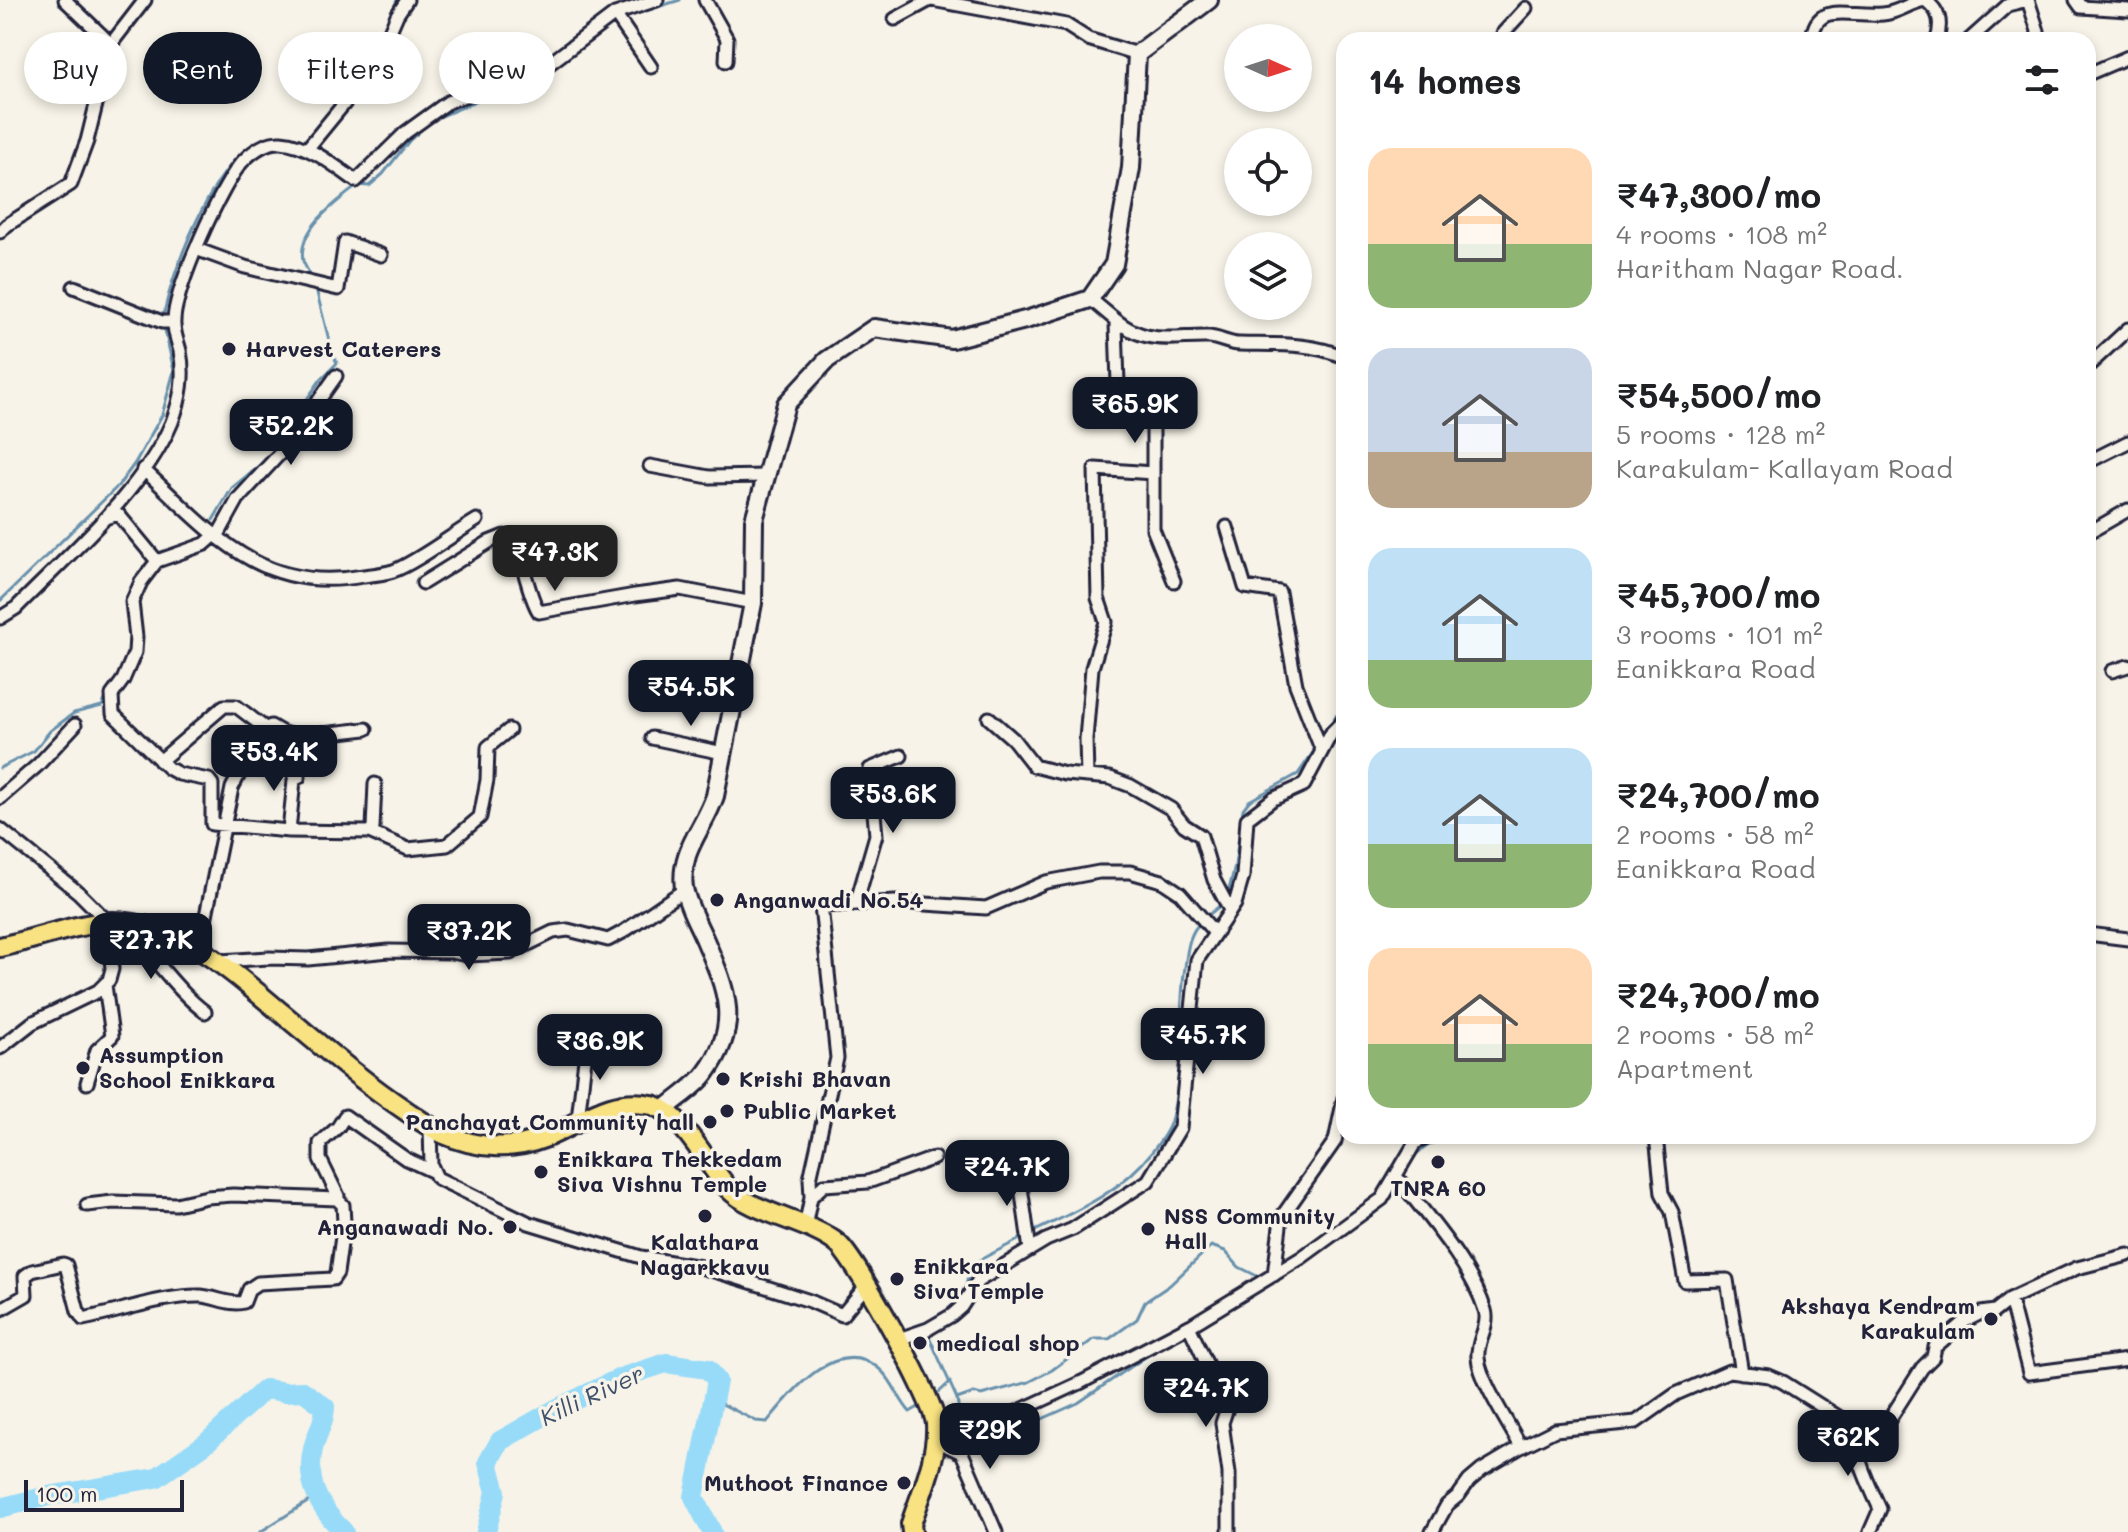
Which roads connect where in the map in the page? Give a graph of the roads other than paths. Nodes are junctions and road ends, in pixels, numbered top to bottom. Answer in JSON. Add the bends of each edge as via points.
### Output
{"nodes":[{"id":1,"x":65,"y":0,"type":"edge"},
{"id":2,"x":145,"y":0,"type":"edge"},
{"id":3,"x":407,"y":0,"type":"edge"},
{"id":4,"x":657,"y":0,"type":"edge"},
{"id":5,"x":705,"y":0,"type":"edge"},
{"id":6,"x":931,"y":0,"type":"edge"},
{"id":7,"x":1209,"y":0,"type":"edge"},
{"id":8,"x":2028,"y":0,"type":"edge"},
{"id":9,"x":2076,"y":0,"type":"edge"},
{"id":10,"x":1526,"y":8,"type":"dead end"},
{"id":11,"x":2128,"y":10,"type":"edge"},
{"id":12,"x":615,"y":14,"type":"junction"},
{"id":13,"x":895,"y":19,"type":"dead end"},
{"id":14,"x":98,"y":32,"type":"edge"},
{"id":15,"x":120,"y":32,"type":"edge"},
{"id":16,"x":1504,"y":32,"type":"edge"},
{"id":17,"x":1812,"y":32,"type":"edge"},
{"id":18,"x":1938,"y":32,"type":"edge"},
{"id":19,"x":1978,"y":32,"type":"edge"},
{"id":20,"x":2038,"y":32,"type":"edge"},
{"id":21,"x":1137,"y":54,"type":"junction"},
{"id":22,"x":2128,"y":57,"type":"edge"},
{"id":23,"x":726,"y":61,"type":"dead end"},
{"id":24,"x":651,"y":67,"type":"dead end"},
{"id":25,"x":2096,"y":71,"type":"edge"},
{"id":26,"x":96,"y":104,"type":"edge"},
{"id":27,"x":303,"y":148,"type":"junction"},
{"id":28,"x":0,"y":232,"type":"edge"},
{"id":29,"x":196,"y":249,"type":"junction"},
{"id":30,"x":381,"y":255,"type":"dead end"},
{"id":31,"x":74,"y":287,"type":"dead end"},
{"id":32,"x":1090,"y":299,"type":"junction"},
{"id":33,"x":173,"y":322,"type":"junction"},
{"id":34,"x":1116,"y":324,"type":"junction"},
{"id":35,"x":2128,"y":329,"type":"edge"},
{"id":36,"x":1336,"y":353,"type":"edge"},
{"id":37,"x":2096,"y":359,"type":"edge"},
{"id":38,"x":336,"y":376,"type":"dead end"},
{"id":39,"x":2128,"y":442,"type":"edge"},
{"id":40,"x":2096,"y":458,"type":"edge"},
{"id":41,"x":650,"y":466,"type":"dead end"},
{"id":42,"x":143,"y":469,"type":"junction"},
{"id":43,"x":1153,"y":473,"type":"junction"},
{"id":44,"x":766,"y":476,"type":"junction"},
{"id":45,"x":2128,"y":510,"type":"edge"},
{"id":46,"x":105,"y":518,"type":"junction"},
{"id":47,"x":477,"y":520,"type":"dead end"},
{"id":48,"x":1227,"y":527,"type":"dead end"},
{"id":49,"x":2096,"y":528,"type":"edge"},
{"id":50,"x":216,"y":536,"type":"junction"},
{"id":51,"x":157,"y":561,"type":"junction"},
{"id":52,"x":1174,"y":581,"type":"dead end"},
{"id":53,"x":423,"y":583,"type":"dead end"},
{"id":54,"x":753,"y":603,"type":"junction"},
{"id":55,"x":0,"y":618,"type":"edge"},
{"id":56,"x":2128,"y":666,"type":"edge"},
{"id":57,"x":2112,"y":671,"type":"dead end"},
{"id":58,"x":989,"y":718,"type":"dead end"},
{"id":59,"x":75,"y":725,"type":"dead end"},
{"id":60,"x":265,"y":728,"type":"junction"},
{"id":61,"x":1336,"y":728,"type":"edge"},
{"id":62,"x":366,"y":729,"type":"dead end"},
{"id":63,"x":509,"y":730,"type":"dead end"},
{"id":64,"x":652,"y":738,"type":"dead end"},
{"id":65,"x":1322,"y":751,"type":"junction"},
{"id":66,"x":723,"y":753,"type":"junction"},
{"id":67,"x":901,"y":756,"type":"dead end"},
{"id":68,"x":160,"y":761,"type":"junction"},
{"id":69,"x":1087,"y":776,"type":"junction"},
{"id":70,"x":299,"y":777,"type":"dead end"},
{"id":71,"x":375,"y":784,"type":"dead end"},
{"id":72,"x":0,"y":798,"type":"edge"},
{"id":73,"x":224,"y":826,"type":"junction"},
{"id":74,"x":0,"y":829,"type":"edge"},
{"id":75,"x":289,"y":831,"type":"junction"},
{"id":76,"x":369,"y":832,"type":"junction"},
{"id":77,"x":684,"y":890,"type":"junction"},
{"id":78,"x":856,"y":904,"type":"junction"},
{"id":79,"x":1230,"y":910,"type":"junction"},
{"id":80,"x":112,"y":922,"type":"junction"},
{"id":81,"x":1208,"y":924,"type":"junction"},
{"id":82,"x":2096,"y":935,"type":"edge"},
{"id":83,"x":2128,"y":939,"type":"edge"},
{"id":84,"x":0,"y":947,"type":"edge"},
{"id":85,"x":199,"y":950,"type":"junction"},
{"id":86,"x":220,"y":961,"type":"junction"},
{"id":87,"x":105,"y":985,"type":"junction"},
{"id":88,"x":205,"y":1012,"type":"dead end"},
{"id":89,"x":587,"y":1042,"type":"dead end"},
{"id":90,"x":0,"y":1048,"type":"edge"},
{"id":91,"x":87,"y":1083,"type":"dead end"},
{"id":92,"x":664,"y":1110,"type":"junction"},
{"id":93,"x":578,"y":1119,"type":"junction"},
{"id":94,"x":430,"y":1127,"type":"junction"},
{"id":95,"x":1336,"y":1136,"type":"edge"},
{"id":96,"x":1414,"y":1144,"type":"edge"},
{"id":97,"x":1657,"y":1144,"type":"edge"},
{"id":98,"x":934,"y":1158,"type":"dead end"},
{"id":99,"x":432,"y":1171,"type":"junction"},
{"id":100,"x":1396,"y":1176,"type":"junction"},
{"id":101,"x":1020,"y":1180,"type":"dead end"},
{"id":102,"x":811,"y":1197,"type":"junction"},
{"id":103,"x":337,"y":1199,"type":"junction"},
{"id":104,"x":87,"y":1205,"type":"dead end"},
{"id":105,"x":805,"y":1227,"type":"junction"},
{"id":106,"x":1029,"y":1239,"type":"junction"},
{"id":107,"x":2128,"y":1255,"type":"edge"},
{"id":108,"x":1270,"y":1277,"type":"junction"},
{"id":109,"x":866,"y":1286,"type":"junction"},
{"id":110,"x":2010,"y":1299,"type":"junction"},
{"id":111,"x":0,"y":1310,"type":"edge"},
{"id":112,"x":1189,"y":1326,"type":"junction"},
{"id":113,"x":896,"y":1340,"type":"junction"},
{"id":114,"x":2128,"y":1360,"type":"edge"},
{"id":115,"x":1742,"y":1373,"type":"junction"},
{"id":116,"x":1879,"y":1407,"type":"dead end"},
{"id":117,"x":1889,"y":1420,"type":"junction"},
{"id":118,"x":1856,"y":1430,"type":"junction"},
{"id":119,"x":945,"y":1443,"type":"junction"},
{"id":120,"x":1521,"y":1447,"type":"junction"},
{"id":121,"x":1434,"y":1531,"type":"edge"},
{"id":122,"x":912,"y":1532,"type":"edge"},
{"id":123,"x":996,"y":1532,"type":"edge"},
{"id":124,"x":1229,"y":1532,"type":"edge"},
{"id":125,"x":1870,"y":1532,"type":"edge"}],
"edges":[{"from":1,"to":14,"type":"street"},
{"from":2,"to":15,"type":"street"},
{"from":3,"to":27,"type":"street","via":[[375,66]]},
{"from":4,"to":12,"type":"street"},
{"from":5,"to":23,"type":"street","via":[[727,39]]},
{"from":6,"to":13,"type":"street"},
{"from":6,"to":21,"type":"street","via":[[1066,25],[1088,39]]},
{"from":7,"to":21,"type":"street"},
{"from":8,"to":19,"type":"street","via":[[2008,5]]},
{"from":8,"to":20,"type":"street"},
{"from":9,"to":11,"type":"street","via":[[2081,7]]},
{"from":10,"to":16,"type":"street"},
{"from":12,"to":24,"type":"street"},
{"from":12,"to":27,"type":"street","via":[[549,64],[448,102],[405,133],[356,181]]},
{"from":17,"to":18,"type":"street","via":[[1818,11],[1827,6],[1878,15],[1925,0],[1940,17]]},
{"from":21,"to":32,"type":"street","via":[[1131,168],[1114,264]]},
{"from":22,"to":25,"type":"street"},
{"from":26,"to":28,"type":"street","via":[[71,184]]},
{"from":27,"to":29,"type":"street","via":[[270,144],[242,162]]},
{"from":29,"to":30,"type":"street","via":[[245,267],[338,289],[345,242]]},
{"from":29,"to":33,"type":"street"},
{"from":31,"to":33,"type":"street"},
{"from":32,"to":34,"type":"street"},
{"from":32,"to":44,"type":"street","via":[[952,339],[874,328],[827,360],[786,404]]},
{"from":33,"to":42,"type":"street","via":[[184,371],[179,401],[155,455]]},
{"from":34,"to":36,"type":"street","via":[[1146,336],[1212,337],[1236,345],[1286,344]]},
{"from":34,"to":43,"type":"street","via":[[1119,414],[1153,416]]},
{"from":35,"to":37,"type":"street"},
{"from":38,"to":50,"type":"street","via":[[285,448],[238,499]]},
{"from":39,"to":40,"type":"street"},
{"from":41,"to":44,"type":"street","via":[[709,477]]},
{"from":42,"to":46,"type":"street"},
{"from":42,"to":50,"type":"street"},
{"from":43,"to":52,"type":"street","via":[[1153,529]]},
{"from":43,"to":69,"type":"street","via":[[1095,469],[1098,598],[1106,622],[1092,668]]},
{"from":44,"to":54,"type":"street","via":[[754,520]]},
{"from":45,"to":49,"type":"street"},
{"from":46,"to":51,"type":"street","via":[[118,514]]},
{"from":46,"to":55,"type":"street"},
{"from":47,"to":50,"type":"street","via":[[395,570],[325,582],[266,568]]},
{"from":48,"to":65,"type":"street","via":[[1245,587],[1279,592],[1296,685]]},
{"from":50,"to":51,"type":"street"},
{"from":51,"to":68,"type":"street","via":[[132,602],[135,652],[112,695],[113,714]]},
{"from":53,"to":54,"type":"street","via":[[504,536],[539,612],[680,589]]},
{"from":54,"to":66,"type":"street"},
{"from":56,"to":57,"type":"street"},
{"from":58,"to":69,"type":"street","via":[[1034,766]]},
{"from":59,"to":72,"type":"street"},
{"from":60,"to":62,"type":"street","via":[[297,737]]},
{"from":60,"to":68,"type":"street","via":[[236,706],[224,706]]},
{"from":60,"to":73,"type":"street","via":[[232,788]]},
{"from":61,"to":65,"type":"street"},
{"from":63,"to":76,"type":"street","via":[[488,747],[480,817],[447,845],[408,849]]},
{"from":64,"to":66,"type":"street"},
{"from":65,"to":79,"type":"street","via":[[1304,785],[1247,819],[1243,876]]},
{"from":66,"to":77,"type":"street","via":[[710,812],[690,842]]},
{"from":67,"to":78,"type":"street","via":[[870,769],[876,835]]},
{"from":68,"to":73,"type":"street","via":[[179,774],[209,780],[212,824]]},
{"from":69,"to":79,"type":"street","via":[[1131,786],[1171,809],[1201,836]]},
{"from":70,"to":75,"type":"street","via":[[294,780]]},
{"from":71,"to":76,"type":"street"},
{"from":73,"to":75,"type":"street"},
{"from":73,"to":85,"type":"street"},
{"from":74,"to":80,"type":"street"},
{"from":75,"to":76,"type":"street"},
{"from":77,"to":86,"type":"street","via":[[608,940],[568,930],[510,953],[389,951]]},
{"from":77,"to":92,"type":"street","via":[[722,978],[729,1017],[706,1074]]},
{"from":78,"to":81,"type":"street","via":[[986,908],[1046,882],[1130,872],[1162,881],[1180,893]]},
{"from":78,"to":102,"type":"street","via":[[820,910],[837,1058],[810,1179]]},
{"from":79,"to":81,"type":"street"},
{"from":80,"to":84,"type":"main road"},
{"from":80,"to":85,"type":"main road","via":[[155,927]]},
{"from":80,"to":87,"type":"street","via":[[112,969]]},
{"from":80,"to":88,"type":"street"},
{"from":81,"to":106,"type":"street","via":[[1197,960],[1180,1128],[1148,1181],[1073,1229]]},
{"from":82,"to":83,"type":"street"},
{"from":85,"to":86,"type":"main road"},
{"from":86,"to":94,"type":"main road","via":[[377,1091]]},
{"from":87,"to":90,"type":"street","via":[[32,1023]]},
{"from":87,"to":91,"type":"street","via":[[112,1036],[97,1050]]},
{"from":89,"to":93,"type":"street"},
{"from":92,"to":93,"type":"main road","via":[[625,1104]]},
{"from":92,"to":105,"type":"main road","via":[[731,1192]]},
{"from":93,"to":94,"type":"main road","via":[[520,1146],[499,1147]]},
{"from":94,"to":99,"type":"street"},
{"from":95,"to":108,"type":"street","via":[[1281,1218]]},
{"from":96,"to":100,"type":"street"},
{"from":97,"to":115,"type":"street","via":[[1662,1193],[1672,1212],[1685,1281],[1727,1280]]},
{"from":98,"to":102,"type":"street","via":[[868,1182],[824,1185]]},
{"from":99,"to":103,"type":"street","via":[[345,1116],[320,1143],[320,1159]]},
{"from":99,"to":109,"type":"street","via":[[529,1223],[641,1257],[701,1267],[842,1315]]},
{"from":100,"to":108,"type":"street","via":[[1382,1199]]},
{"from":100,"to":120,"type":"street","via":[[1444,1237],[1479,1294],[1487,1316],[1478,1361]]},
{"from":101,"to":106,"type":"street"},
{"from":102,"to":105,"type":"street"},
{"from":103,"to":104,"type":"street","via":[[233,1195],[176,1204]]},
{"from":103,"to":111,"type":"street","via":[[344,1222],[333,1279],[258,1283],[237,1304],[181,1296],[83,1319],[63,1264],[25,1276],[26,1295]]},
{"from":105,"to":109,"type":"main road","via":[[837,1244]]},
{"from":106,"to":113,"type":"street","via":[[978,1281],[961,1307],[923,1331]]},
{"from":107,"to":110,"type":"street","via":[[2077,1268]]},
{"from":108,"to":112,"type":"street"},
{"from":109,"to":113,"type":"main road"},
{"from":110,"to":114,"type":"street","via":[[2029,1373]]},
{"from":110,"to":117,"type":"street","via":[[1995,1311],[1965,1321],[1935,1347]]},
{"from":112,"to":119,"type":"street","via":[[1082,1382]]},
{"from":112,"to":124,"type":"street","via":[[1227,1408],[1222,1423]]},
{"from":113,"to":119,"type":"main road"},
{"from":115,"to":118,"type":"street","via":[[1783,1382]]},
{"from":115,"to":120,"type":"street","via":[[1710,1377],[1636,1422],[1555,1430]]},
{"from":116,"to":117,"type":"street"},
{"from":117,"to":118,"type":"street","via":[[1876,1433],[1863,1436]]},
{"from":118,"to":125,"type":"street","via":[[1855,1442],[1880,1509]]},
{"from":119,"to":122,"type":"main road"},
{"from":119,"to":123,"type":"street","via":[[962,1453]]},
{"from":120,"to":121,"type":"street","via":[[1469,1481],[1447,1505]]}]}
